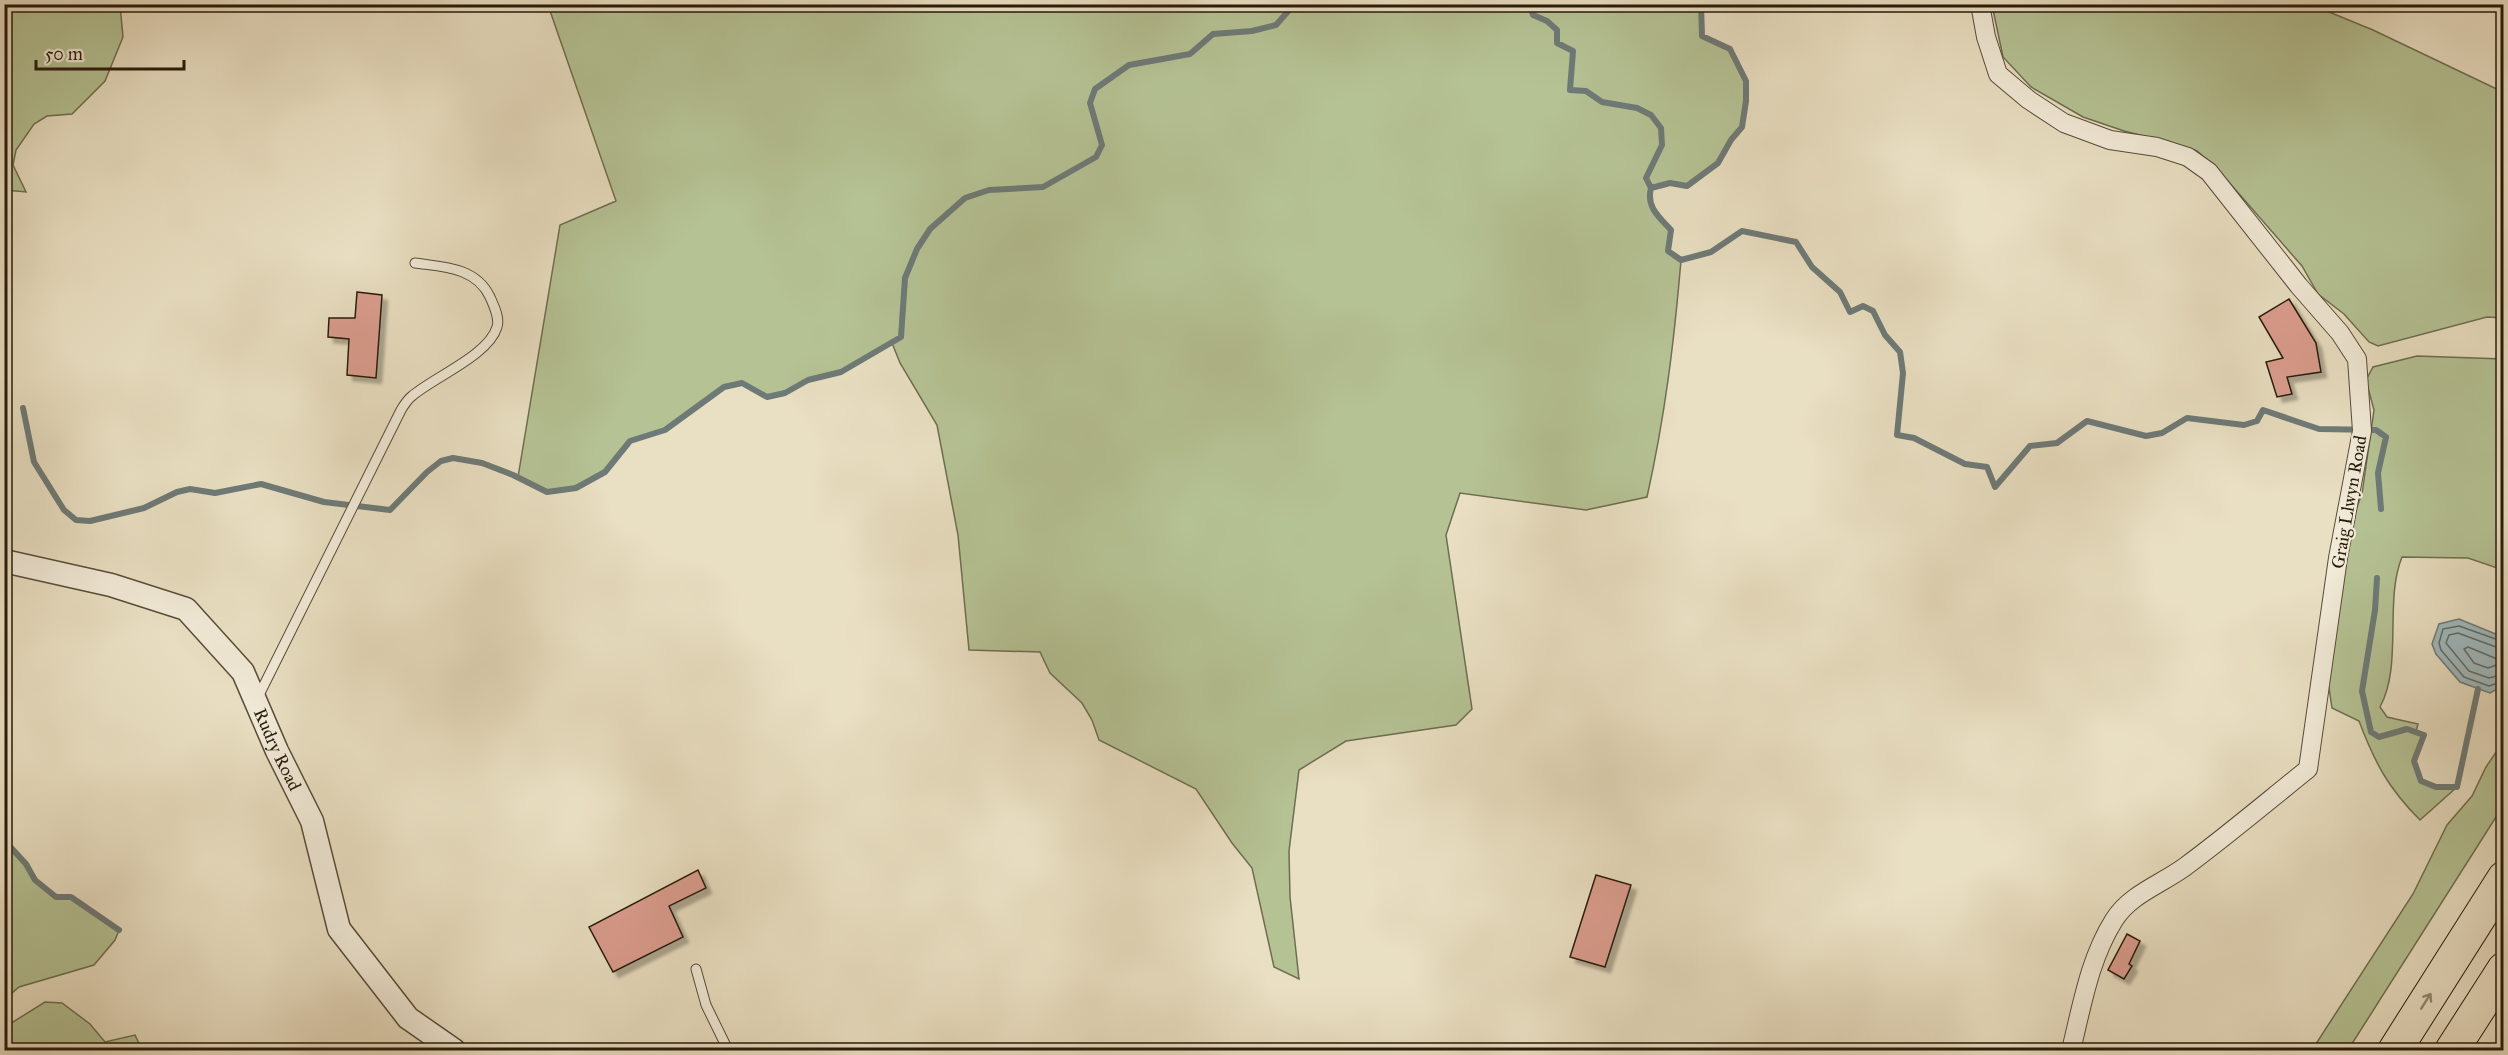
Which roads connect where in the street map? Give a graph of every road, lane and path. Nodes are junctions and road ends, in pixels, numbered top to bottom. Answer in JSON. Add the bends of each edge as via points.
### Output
{"nodes":[{"id":1,"x":1980,"y":4,"type":"edge"},
{"id":2,"x":415,"y":263,"type":"dead end"},
{"id":3,"x":4,"y":561,"type":"edge"},
{"id":4,"x":256,"y":702,"type":"junction"},
{"id":5,"x":2504,"y":878,"type":"edge"},
{"id":6,"x":696,"y":969,"type":"dead end"},
{"id":7,"x":2504,"y":969,"type":"edge"},
{"id":8,"x":454,"y":1050,"type":"edge"},
{"id":9,"x":728,"y":1050,"type":"edge"},
{"id":10,"x":2071,"y":1050,"type":"edge"},
{"id":11,"x":2395,"y":1050,"type":"edge"},
{"id":12,"x":2452,"y":1050,"type":"edge"}],
"edges":[{"from":1,"to":10,"type":"street","name":"Graig Llwyn Road","via":[[1998,74],[2064,123],[2110,140],[2178,154],[2209,172],[2357,359],[2362,431],[2338,558],[2308,768],[2186,866],[2130,900],[2114,919],[2096,952]]},
{"from":2,"to":4,"type":"lane","via":[[458,269],[474,277],[487,290],[498,325],[492,340],[411,396],[401,410]]},
{"from":3,"to":4,"type":"street","name":"Rudry Road","via":[[111,585],[186,609],[243,672]]},
{"from":4,"to":8,"type":"street","name":"Rudry Road","via":[[312,821],[339,929],[408,1018]]},
{"from":11,"to":5,"type":"highway","one_way":true},
{"from":6,"to":9,"type":"lane","via":[[706,1005]]},
{"from":7,"to":12,"type":"highway"}]}
